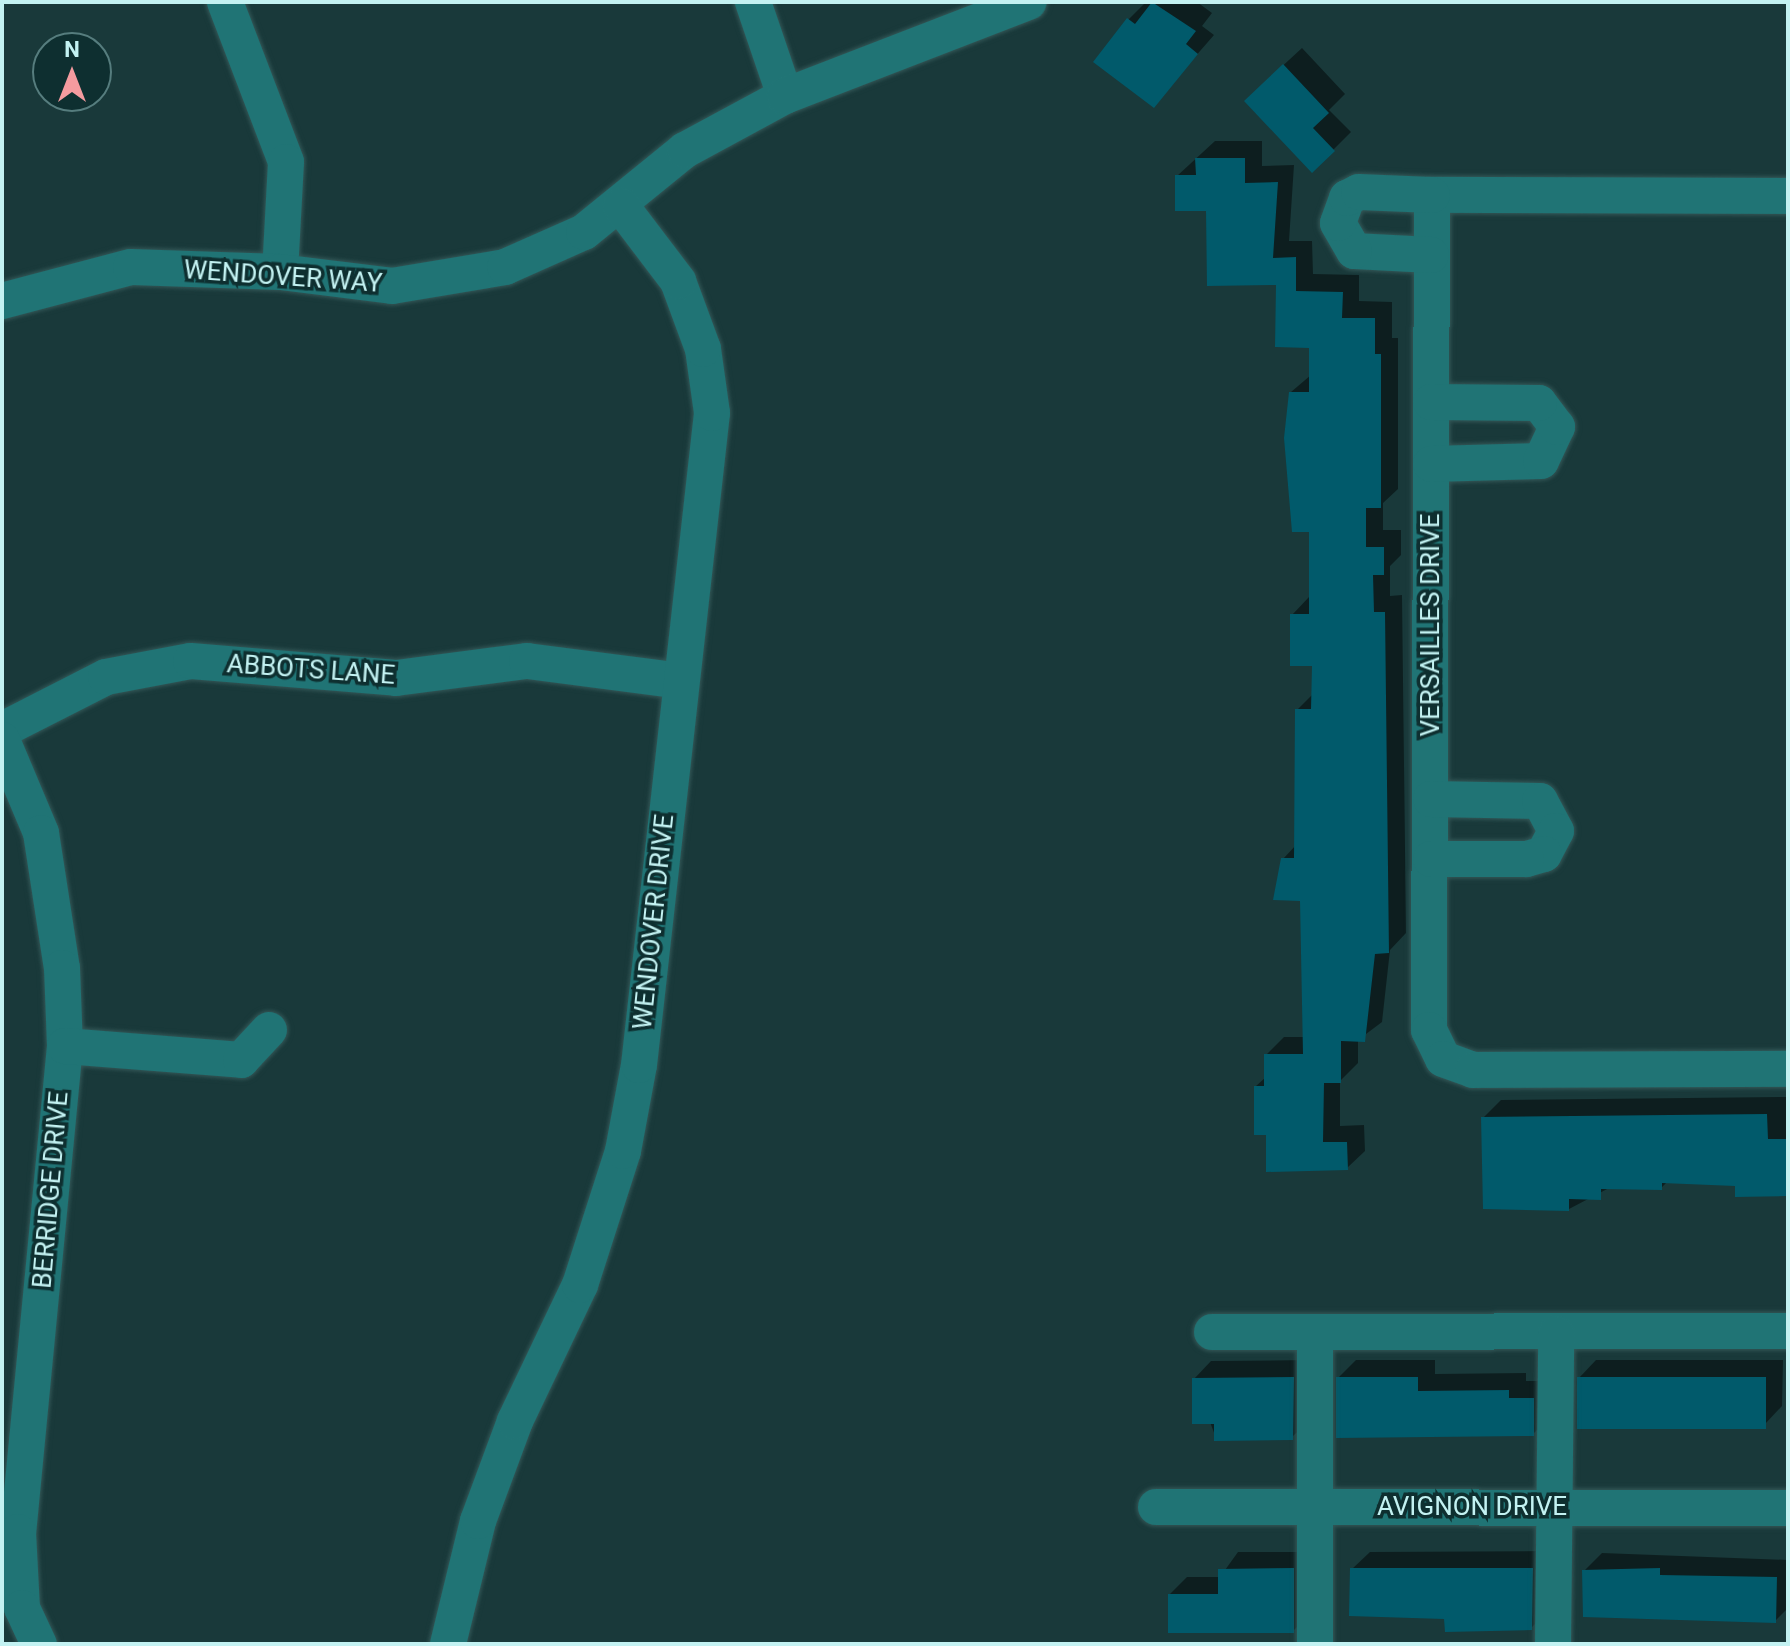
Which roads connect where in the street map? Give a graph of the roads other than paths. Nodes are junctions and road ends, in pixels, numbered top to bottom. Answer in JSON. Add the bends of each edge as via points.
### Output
{"nodes":[{"id":1,"x":225,"y":2,"type":"edge"},
{"id":2,"x":753,"y":2,"type":"edge"},
{"id":3,"x":1028,"y":2,"type":"edge"},
{"id":4,"x":785,"y":96,"type":"junction"},
{"id":5,"x":1432,"y":195,"type":"junction"},
{"id":6,"x":1788,"y":196,"type":"edge"},
{"id":7,"x":621,"y":206,"type":"junction"},
{"id":8,"x":1431,"y":255,"type":"junction"},
{"id":9,"x":280,"y":272,"type":"junction"},
{"id":10,"x":2,"y":301,"type":"edge"},
{"id":11,"x":1431,"y":402,"type":"junction"},
{"id":12,"x":1431,"y":464,"type":"junction"},
{"id":13,"x":681,"y":681,"type":"junction"},
{"id":14,"x":2,"y":730,"type":"edge"},
{"id":15,"x":2,"y":740,"type":"edge"},
{"id":16,"x":1431,"y":799,"type":"junction"},
{"id":17,"x":1431,"y":859,"type":"junction"},
{"id":18,"x":269,"y":1030,"type":"dead end"},
{"id":19,"x":65,"y":1046,"type":"junction"},
{"id":20,"x":1788,"y":1069,"type":"edge"},
{"id":21,"x":1788,"y":1331,"type":"edge"},
{"id":22,"x":1212,"y":1332,"type":"dead end"},
{"id":23,"x":1315,"y":1332,"type":"junction"},
{"id":24,"x":1556,"y":1334,"type":"junction"},
{"id":25,"x":1156,"y":1507,"type":"dead end"},
{"id":26,"x":1315,"y":1507,"type":"junction"},
{"id":27,"x":1555,"y":1507,"type":"junction"},
{"id":28,"x":1788,"y":1508,"type":"edge"},
{"id":29,"x":453,"y":1640,"type":"edge"},
{"id":30,"x":39,"y":1644,"type":"edge"},
{"id":31,"x":1315,"y":1644,"type":"edge"},
{"id":32,"x":1553,"y":1644,"type":"edge"}],
"edges":[{"from":1,"to":9,"type":"street","via":[[286,162]]},
{"from":2,"to":4,"type":"street"},
{"from":3,"to":4,"type":"street","name":"WENDOVER WAY"},
{"from":4,"to":7,"type":"street","name":"WENDOVER WAY","via":[[685,150]]},
{"from":5,"to":6,"type":"street"},
{"from":5,"to":8,"type":"street","name":"VERSAILLES DRIVE"},
{"from":5,"to":8,"type":"street","via":[[1359,192],[1347,198],[1338,223],[1354,251]]},
{"from":7,"to":9,"type":"street","name":"WENDOVER WAY","via":[[584,232],[505,267],[392,286]]},
{"from":7,"to":13,"type":"street","name":"WENDOVER DRIVE","via":[[678,281],[703,349],[712,413]]},
{"from":8,"to":11,"type":"street","name":"VERSAILLES DRIVE"},
{"from":9,"to":10,"type":"street","name":"WENDOVER WAY","via":[[131,267]]},
{"from":11,"to":12,"type":"street","name":"VERSAILLES DRIVE"},
{"from":11,"to":12,"type":"street","via":[[1539,403],[1557,427],[1541,461]]},
{"from":12,"to":16,"type":"street","name":"VERSAILLES DRIVE"},
{"from":13,"to":14,"type":"street","name":"ABBOTS LANE","via":[[527,661],[396,678],[191,661],[106,677]]},
{"from":13,"to":29,"type":"street","name":"WENDOVER DRIVE","via":[[623,1151],[580,1285],[515,1421],[478,1521]]},
{"from":15,"to":19,"type":"street","name":"BERRIDGE DRIVE","via":[[41,833],[54,893]]},
{"from":16,"to":17,"type":"street","name":"VERSAILLES DRIVE"},
{"from":16,"to":17,"type":"street","via":[[1540,801],[1556,831],[1544,854],[1526,859]]},
{"from":17,"to":20,"type":"street","name":"VERSAILLES DRIVE","via":[[1429,1030],[1452,1066]]},
{"from":18,"to":19,"type":"street","via":[[241,1060]]},
{"from":19,"to":30,"type":"street","name":"BERRIDGE DRIVE","via":[[18,1532],[22,1608]]},
{"from":21,"to":24,"type":"street"},
{"from":22,"to":23,"type":"street"},
{"from":23,"to":24,"type":"street"},
{"from":23,"to":26,"type":"street"},
{"from":24,"to":27,"type":"street"},
{"from":25,"to":26,"type":"street","name":"AVIGNON DRIVE"},
{"from":26,"to":27,"type":"street","name":"AVIGNON DRIVE"},
{"from":26,"to":31,"type":"street"},
{"from":27,"to":28,"type":"street","name":"AVIGNON DRIVE"},
{"from":27,"to":32,"type":"street"}]}
